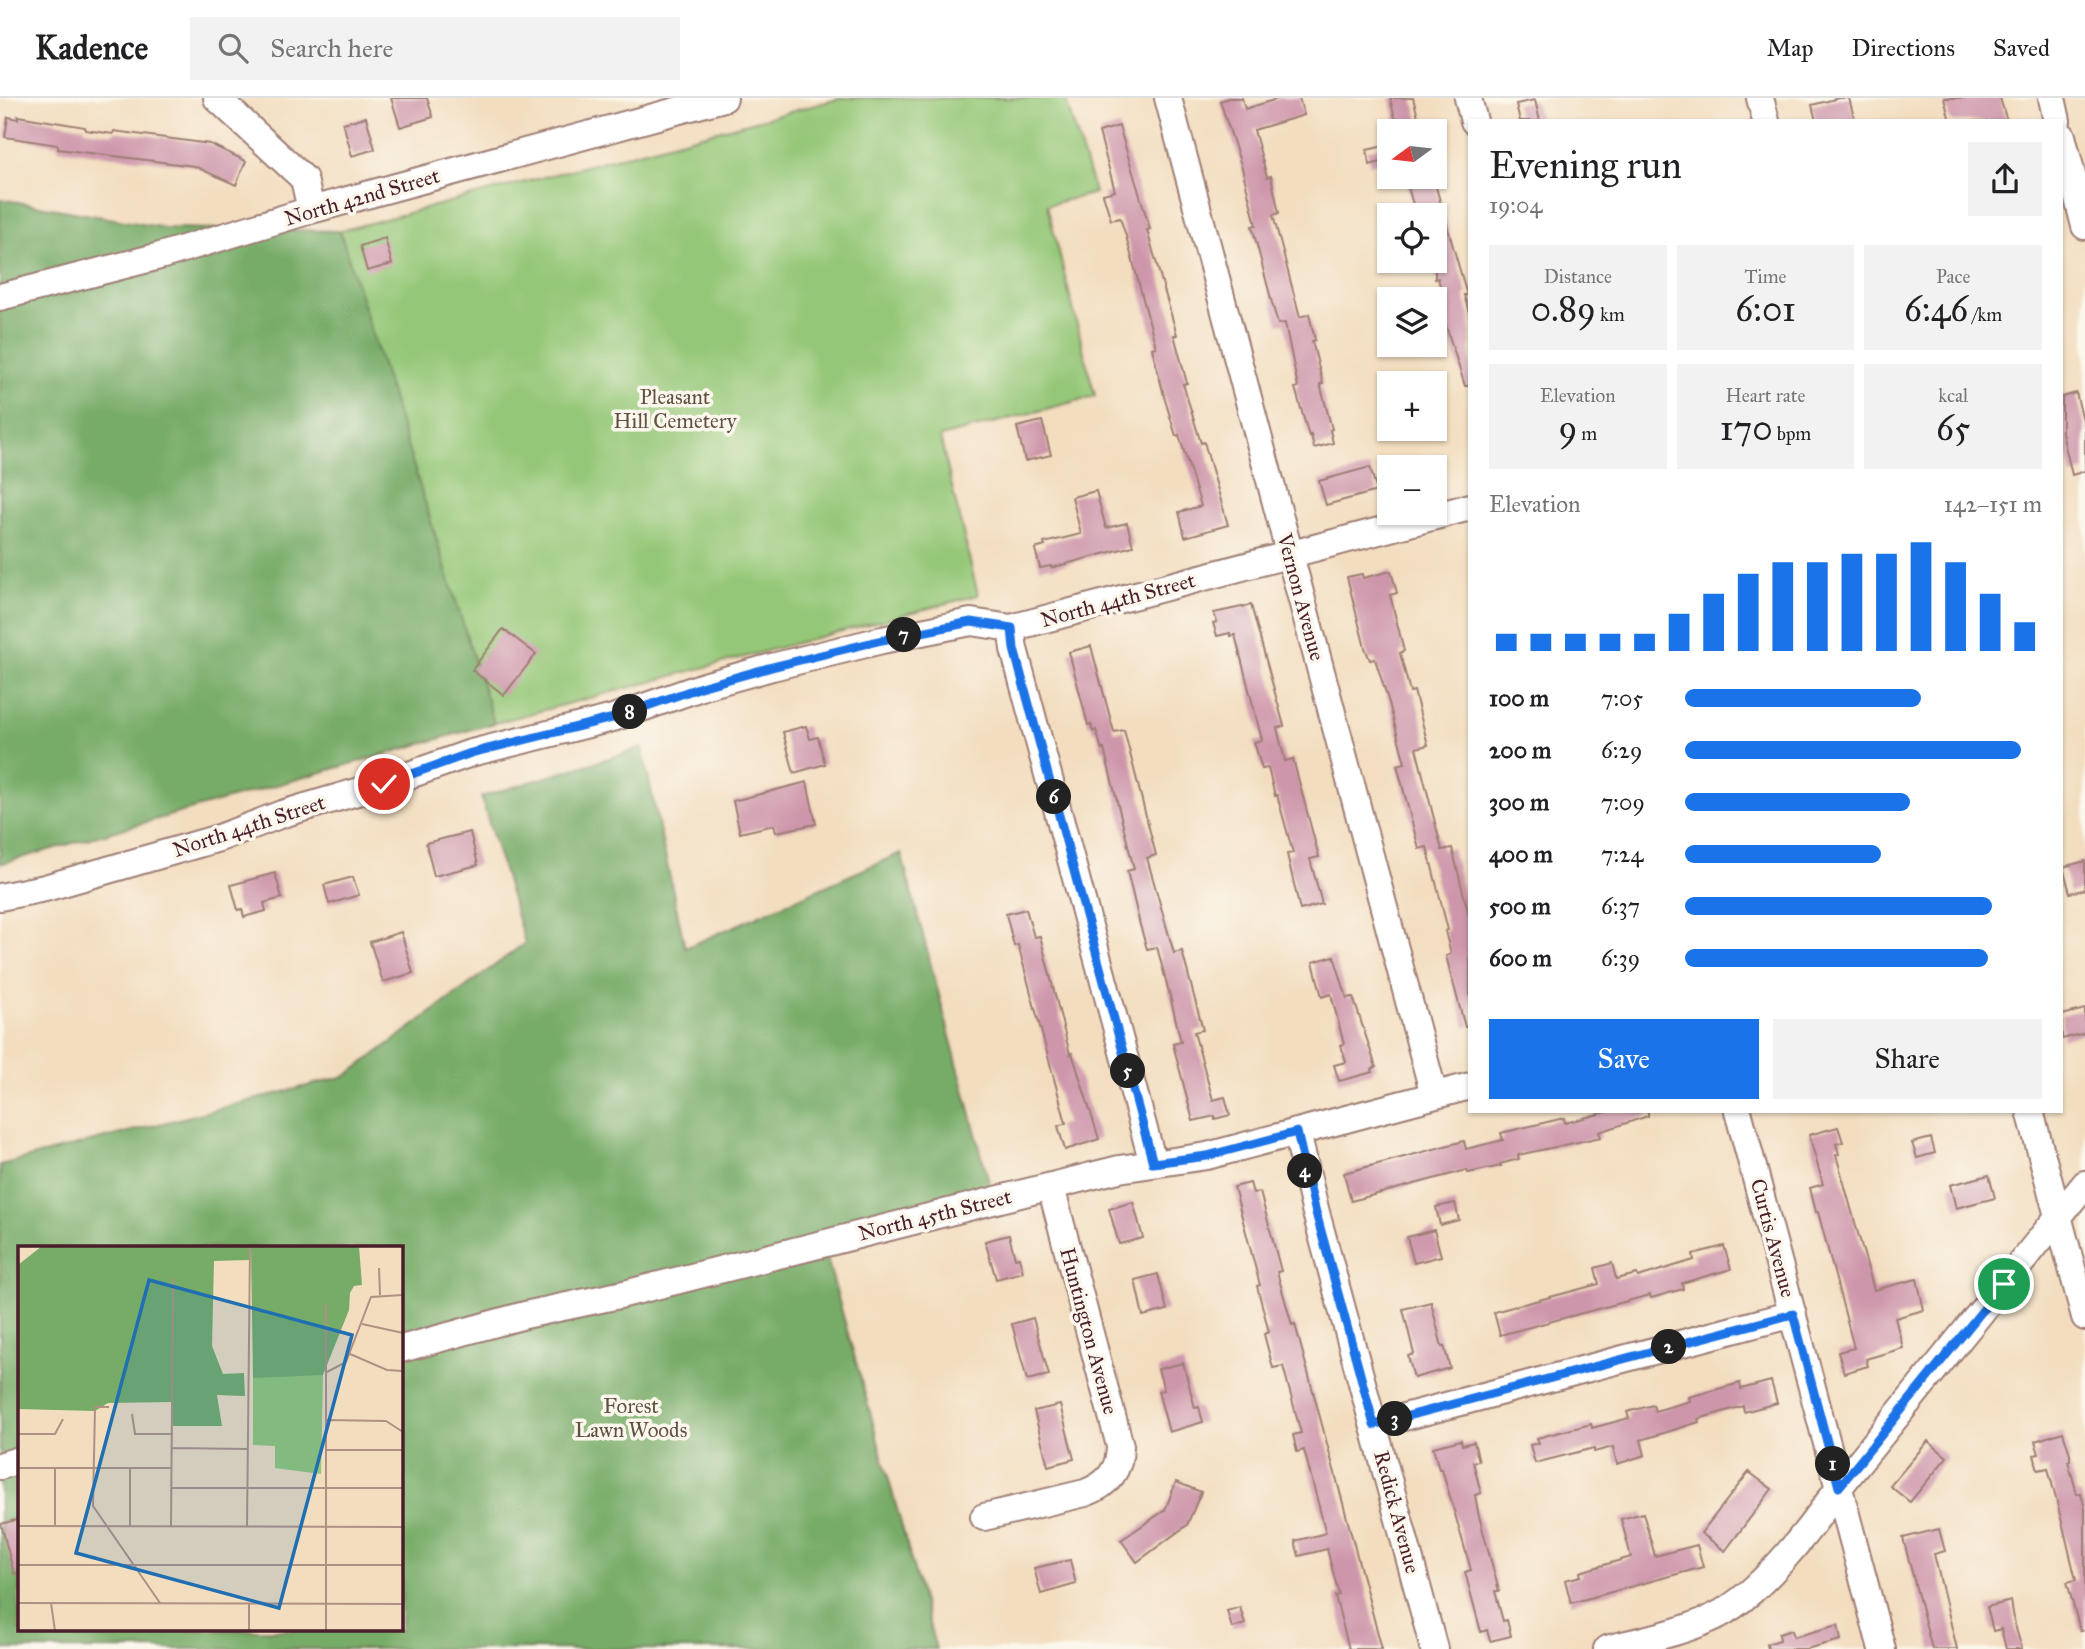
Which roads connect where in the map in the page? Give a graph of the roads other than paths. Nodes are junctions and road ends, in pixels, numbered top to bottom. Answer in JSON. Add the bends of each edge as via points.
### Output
{"nodes":[{"id":1,"x":217,"y":98,"type":"edge"},
{"id":2,"x":724,"y":98,"type":"edge"},
{"id":3,"x":1168,"y":98,"type":"edge"},
{"id":4,"x":1468,"y":98,"type":"edge"},
{"id":5,"x":1760,"y":98,"type":"edge"},
{"id":6,"x":2052,"y":98,"type":"edge"},
{"id":7,"x":656,"y":107,"type":"edge"},
{"id":8,"x":1473,"y":119,"type":"edge"},
{"id":9,"x":1765,"y":119,"type":"edge"},
{"id":10,"x":2057,"y":119,"type":"edge"},
{"id":11,"x":2063,"y":140,"type":"edge"},
{"id":12,"x":311,"y":210,"type":"junction"},
{"id":13,"x":2085,"y":226,"type":"edge"},
{"id":14,"x":0,"y":297,"type":"edge"},
{"id":15,"x":1468,"y":508,"type":"edge"},
{"id":16,"x":1290,"y":554,"type":"junction"},
{"id":17,"x":1012,"y":628,"type":"junction"},
{"id":18,"x":0,"y":897,"type":"edge"},
{"id":19,"x":1468,"y":1086,"type":"edge"},
{"id":20,"x":1434,"y":1095,"type":"junction"},
{"id":21,"x":1739,"y":1113,"type":"edge"},
{"id":22,"x":2031,"y":1113,"type":"edge"},
{"id":23,"x":1297,"y":1132,"type":"junction"},
{"id":24,"x":1153,"y":1163,"type":"junction"},
{"id":25,"x":2085,"y":1184,"type":"edge"},
{"id":26,"x":1051,"y":1186,"type":"junction"},
{"id":27,"x":2058,"y":1217,"type":"junction"},
{"id":28,"x":1793,"y":1314,"type":"junction"},
{"id":29,"x":2085,"y":1317,"type":"edge"},
{"id":30,"x":402,"y":1349,"type":"edge"},
{"id":31,"x":1374,"y":1425,"type":"junction"},
{"id":32,"x":18,"y":1460,"type":"edge"},
{"id":33,"x":0,"y":1466,"type":"edge"},
{"id":34,"x":1839,"y":1487,"type":"junction"},
{"id":35,"x":984,"y":1517,"type":"dead end"},
{"id":36,"x":1434,"y":1649,"type":"edge"},
{"id":37,"x":1607,"y":1649,"type":"edge"},
{"id":38,"x":1882,"y":1649,"type":"edge"}],
"edges":[{"from":1,"to":12,"type":"street","via":[[304,179]]},
{"from":2,"to":7,"type":"street","name":"North 42nd Street"},
{"from":3,"to":16,"type":"street","name":"Vernon Avenue"},
{"from":4,"to":8,"type":"street"},
{"from":5,"to":9,"type":"street"},
{"from":6,"to":10,"type":"street"},
{"from":7,"to":12,"type":"street","name":"North 42nd Street"},
{"from":11,"to":13,"type":"street"},
{"from":12,"to":14,"type":"street","name":"North 42nd Street","via":[[197,246]]},
{"from":15,"to":16,"type":"street","name":"North 44th Street"},
{"from":16,"to":17,"type":"street","name":"North 44th Street"},
{"from":16,"to":20,"type":"street","name":"Vernon Avenue"},
{"from":17,"to":18,"type":"street","name":"North 44th Street","via":[[971,622],[772,667],[613,718],[471,753],[219,838]]},
{"from":17,"to":24,"type":"street"},
{"from":19,"to":20,"type":"street","name":"North 45th Street"},
{"from":20,"to":23,"type":"street","name":"North 45th Street"},
{"from":21,"to":28,"type":"street","name":"Curtis Avenue"},
{"from":22,"to":27,"type":"street"},
{"from":23,"to":24,"type":"street","name":"North 45th Street","via":[[1207,1156]]},
{"from":23,"to":31,"type":"street","name":"Redick Avenue"},
{"from":24,"to":26,"type":"street","name":"North 45th Street"},
{"from":25,"to":27,"type":"street"},
{"from":26,"to":30,"type":"street","name":"North 45th Street"},
{"from":26,"to":35,"type":"street","name":"Huntington Avenue","via":[[1120,1459],[1113,1475],[1100,1487]]},
{"from":27,"to":29,"type":"street"},
{"from":27,"to":34,"type":"street"},
{"from":28,"to":31,"type":"street"},
{"from":28,"to":34,"type":"street","name":"Curtis Avenue"},
{"from":31,"to":36,"type":"street","name":"Redick Avenue"},
{"from":32,"to":33,"type":"street"},
{"from":34,"to":37,"type":"street","via":[[1742,1600],[1691,1627]]},
{"from":34,"to":38,"type":"street","name":"Curtis Avenue"}]}
